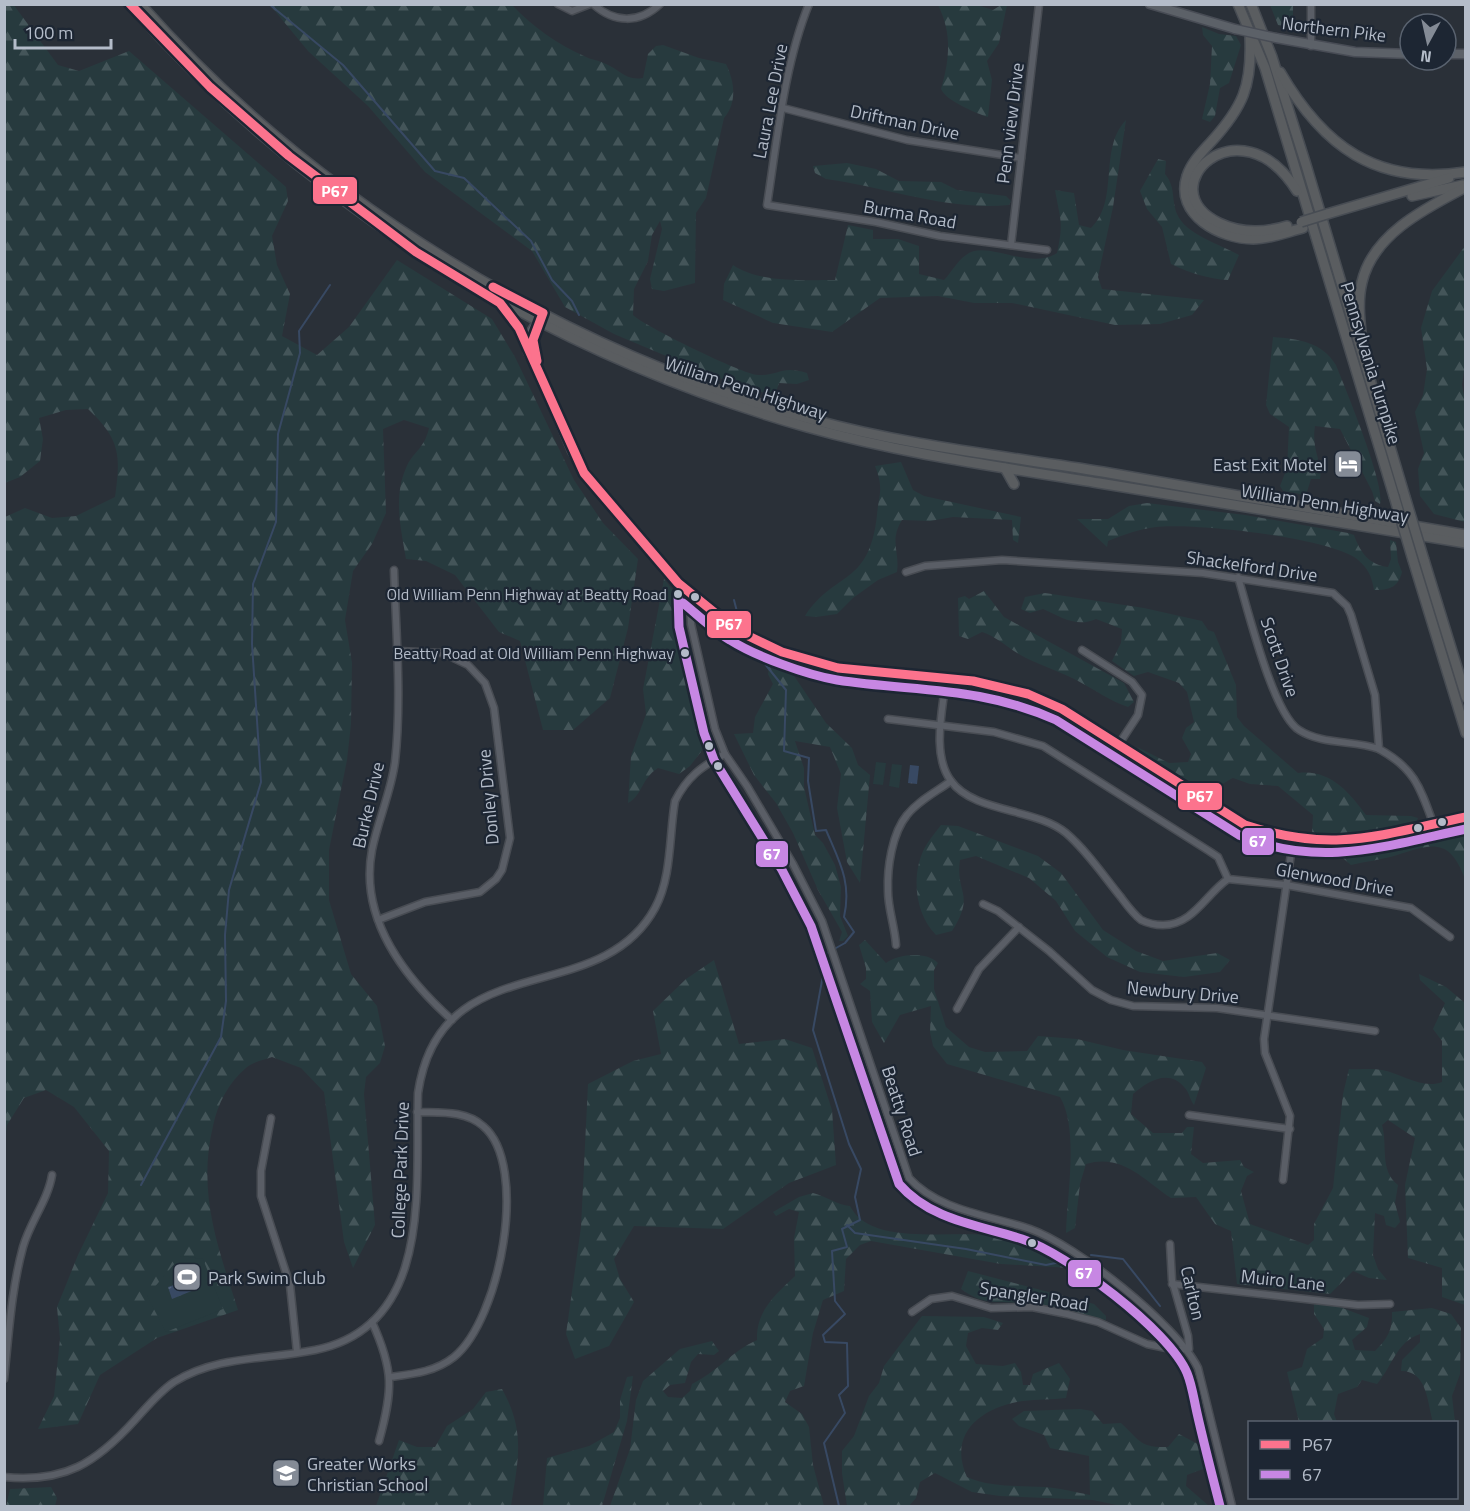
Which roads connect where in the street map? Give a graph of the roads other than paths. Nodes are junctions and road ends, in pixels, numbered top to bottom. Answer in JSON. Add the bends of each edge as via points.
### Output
{"nodes":[{"id":1,"x":130,"y":4,"type":"edge"},
{"id":2,"x":140,"y":4,"type":"edge"},
{"id":3,"x":558,"y":4,"type":"edge"},
{"id":4,"x":592,"y":4,"type":"edge"},
{"id":5,"x":660,"y":4,"type":"edge"},
{"id":6,"x":809,"y":4,"type":"edge"},
{"id":7,"x":1039,"y":4,"type":"edge"},
{"id":8,"x":1150,"y":4,"type":"edge"},
{"id":9,"x":1238,"y":4,"type":"edge"},
{"id":10,"x":1251,"y":4,"type":"edge"},
{"id":11,"x":1311,"y":4,"type":"edge"},
{"id":12,"x":1250,"y":33,"type":"junction"},
{"id":13,"x":1311,"y":46,"type":"junction"},
{"id":14,"x":1398,"y":54,"type":"edge"},
{"id":15,"x":1272,"y":57,"type":"junction"},
{"id":16,"x":783,"y":108,"type":"junction"},
{"id":17,"x":1022,"y":158,"type":"junction"},
{"id":18,"x":1466,"y":172,"type":"edge"},
{"id":19,"x":1466,"y":185,"type":"edge"},
{"id":20,"x":767,"y":205,"type":"joint"},
{"id":21,"x":1305,"y":206,"type":"junction"},
{"id":22,"x":1328,"y":217,"type":"junction"},
{"id":23,"x":1302,"y":225,"type":"junction"},
{"id":24,"x":1011,"y":244,"type":"junction"},
{"id":25,"x":1047,"y":250,"type":"dead end"},
{"id":26,"x":500,"y":303,"type":"junction"},
{"id":27,"x":543,"y":313,"type":"junction"},
{"id":28,"x":538,"y":323,"type":"junction"},
{"id":29,"x":527,"y":348,"type":"junction"},
{"id":30,"x":1363,"y":360,"type":"junction"},
{"id":31,"x":538,"y":370,"type":"junction"},
{"id":32,"x":1005,"y":468,"type":"junction"},
{"id":33,"x":1028,"y":472,"type":"junction"},
{"id":34,"x":1466,"y":535,"type":"edge"},
{"id":35,"x":1466,"y":543,"type":"edge"},
{"id":36,"x":394,"y":570,"type":"dead end"},
{"id":37,"x":906,"y":572,"type":"dead end"},
{"id":38,"x":1238,"y":577,"type":"junction"},
{"id":39,"x":690,"y":594,"type":"junction"},
{"id":40,"x":1082,"y":650,"type":"dead end"},
{"id":41,"x":397,"y":651,"type":"junction"},
{"id":42,"x":946,"y":678,"type":"junction"},
{"id":43,"x":1466,"y":697,"type":"edge"},
{"id":44,"x":888,"y":719,"type":"dead end"},
{"id":45,"x":941,"y":726,"type":"junction"},
{"id":46,"x":1466,"y":734,"type":"edge"},
{"id":47,"x":1119,"y":744,"type":"junction"},
{"id":48,"x":1379,"y":749,"type":"junction"},
{"id":49,"x":725,"y":754,"type":"junction"},
{"id":50,"x":951,"y":781,"type":"junction"},
{"id":51,"x":1466,"y":817,"type":"edge"},
{"id":52,"x":1433,"y":823,"type":"junction"},
{"id":53,"x":1293,"y":840,"type":"junction"},
{"id":54,"x":1228,"y":879,"type":"junction"},
{"id":55,"x":1286,"y":885,"type":"junction"},
{"id":56,"x":983,"y":904,"type":"dead end"},
{"id":57,"x":378,"y":920,"type":"junction"},
{"id":58,"x":1018,"y":927,"type":"junction"},
{"id":59,"x":1449,"y":937,"type":"dead end"},
{"id":60,"x":896,"y":945,"type":"dead end"},
{"id":61,"x":957,"y":1009,"type":"dead end"},
{"id":62,"x":1267,"y":1017,"type":"junction"},
{"id":63,"x":452,"y":1020,"type":"junction"},
{"id":64,"x":1375,"y":1030,"type":"dead end"},
{"id":65,"x":417,"y":1112,"type":"junction"},
{"id":66,"x":1189,"y":1115,"type":"dead end"},
{"id":67,"x":271,"y":1118,"type":"dead end"},
{"id":68,"x":1290,"y":1129,"type":"junction"},
{"id":69,"x":52,"y":1175,"type":"dead end"},
{"id":70,"x":1283,"y":1180,"type":"dead end"},
{"id":71,"x":1170,"y":1244,"type":"dead end"},
{"id":72,"x":1173,"y":1284,"type":"junction"},
{"id":73,"x":1390,"y":1304,"type":"dead end"},
{"id":74,"x":912,"y":1312,"type":"dead end"},
{"id":75,"x":372,"y":1322,"type":"junction"},
{"id":76,"x":1189,"y":1349,"type":"junction"},
{"id":77,"x":297,"y":1352,"type":"junction"},
{"id":78,"x":390,"y":1377,"type":"junction"},
{"id":79,"x":4,"y":1379,"type":"edge"},
{"id":80,"x":379,"y":1441,"type":"dead end"},
{"id":81,"x":4,"y":1477,"type":"edge"},
{"id":82,"x":1232,"y":1506,"type":"edge"}],
"edges":[{"from":1,"to":26,"type":"highway","name":"William Penn Highway","via":[[210,87],[289,156],[416,252]]},
{"from":2,"to":27,"type":"highway","name":"William Penn Highway","via":[[224,89],[320,170],[423,244]]},
{"from":3,"to":4,"type":"street","via":[[572,11]]},
{"from":4,"to":5,"type":"street","via":[[611,16],[632,19]]},
{"from":6,"to":16,"type":"street","name":"Laura Lee Drive"},
{"from":7,"to":17,"type":"street","name":"Penn view Drive"},
{"from":8,"to":13,"type":"main road","name":"Northern Pike","bridge":true},
{"from":9,"to":12,"type":"highway","name":"Pennsylvania Turnpike"},
{"from":10,"to":15,"type":"highway","name":"Pennsylvania Turnpike"},
{"from":11,"to":13,"type":"street"},
{"from":12,"to":21,"type":"highway","name":"Pennsylvania Turnpike","via":[[1265,68]]},
{"from":12,"to":23,"type":"highway","via":[[1250,70],[1242,102],[1190,168],[1186,198],[1199,219],[1232,236],[1261,238]]},
{"from":13,"to":14,"type":"main road","name":"Northern Pike"},
{"from":15,"to":18,"type":"highway","via":[[1308,116],[1350,153],[1411,174]]},
{"from":15,"to":30,"type":"highway","name":"Pennsylvania Turnpike"},
{"from":16,"to":17,"type":"street","name":"Driftman Drive","via":[[907,140]]},
{"from":16,"to":20,"type":"street","name":"Laura Lee Drive"},
{"from":17,"to":24,"type":"street","name":"Penn view Drive"},
{"from":18,"to":22,"type":"highway"},
{"from":19,"to":22,"type":"highway"},
{"from":19,"to":30,"type":"highway","via":[[1414,217],[1370,260],[1360,296]]},
{"from":20,"to":24,"type":"street","name":"Burma Road","via":[[940,236]]},
{"from":21,"to":23,"type":"highway","via":[[1281,171],[1248,151],[1232,150],[1212,157],[1200,167],[1194,182],[1194,196],[1201,209],[1227,227],[1260,232]]},
{"from":21,"to":46,"type":"highway","name":"Pennsylvania Turnpike","bridge":true},
{"from":22,"to":23,"type":"highway"},
{"from":24,"to":25,"type":"street","name":"Burma Road"},
{"from":26,"to":28,"type":"highway","name":"William Penn Highway"},
{"from":26,"to":29,"type":"main road"},
{"from":27,"to":28,"type":"main road"},
{"from":27,"to":34,"type":"highway","name":"William Penn Highway","via":[[609,346],[706,384],[779,410],[866,434]]},
{"from":28,"to":29,"type":"main road","via":[[527,338]]},
{"from":28,"to":31,"type":"main road","via":[[533,343]]},
{"from":28,"to":32,"type":"highway","name":"William Penn Highway","via":[[637,369],[744,408],[876,444]]},
{"from":29,"to":31,"type":"main road"},
{"from":30,"to":43,"type":"highway","name":"Pennsylvania Turnpike","bridge":true},
{"from":31,"to":39,"type":"main road","via":[[585,473]]},
{"from":32,"to":33,"type":"highway","name":"William Penn Highway"},
{"from":32,"to":33,"type":"highway","via":[[1014,484]]},
{"from":33,"to":35,"type":"highway","name":"William Penn Highway"},
{"from":36,"to":41,"type":"street","name":"Burke Drive"},
{"from":37,"to":38,"type":"street","name":"Shackelford Drive","via":[[945,564],[1002,560]]},
{"from":38,"to":48,"type":"street","name":"Scott Drive","via":[[1279,705],[1297,730],[1320,739]]},
{"from":38,"to":48,"type":"street","name":"Shackelford Drive","via":[[1334,593],[1341,598],[1351,615],[1375,695]]},
{"from":39,"to":42,"type":"main road","via":[[736,630],[809,661],[838,668]]},
{"from":39,"to":49,"type":"street","name":"Beatty Road","via":[[693,635],[715,729]]},
{"from":40,"to":47,"type":"street","via":[[1132,682],[1142,695],[1138,715]]},
{"from":41,"to":57,"type":"street","name":"Burke Drive","via":[[395,761],[369,869]]},
{"from":41,"to":57,"type":"street","name":"Donley Drive","via":[[442,653],[468,665],[485,682],[494,708],[510,838],[502,870],[480,892],[425,902]]},
{"from":42,"to":45,"type":"street"},
{"from":42,"to":47,"type":"main road","via":[[999,685],[1028,694],[1062,709]]},
{"from":44,"to":45,"type":"street"},
{"from":45,"to":50,"type":"street","via":[[942,761]]},
{"from":45,"to":54,"type":"street","via":[[994,732],[1043,746],[1218,857]]},
{"from":47,"to":53,"type":"main road","via":[[1245,825]]},
{"from":48,"to":52,"type":"street","via":[[1394,757],[1414,777]]},
{"from":49,"to":63,"type":"street","name":"College Park Drive","via":[[696,771],[681,789],[675,801],[661,894],[634,936],[590,964],[493,991]]},
{"from":49,"to":76,"type":"street","name":"Beatty Road","via":[[793,864],[822,921],[909,1178],[922,1193],[942,1203],[1030,1229],[1070,1248]]},
{"from":50,"to":54,"type":"street","via":[[975,798],[1065,831],[1141,920],[1164,925],[1181,922]]},
{"from":50,"to":60,"type":"street","via":[[906,816],[894,844],[888,891]]},
{"from":51,"to":52,"type":"main road"},
{"from":52,"to":53,"type":"main road","via":[[1357,842]]},
{"from":53,"to":55,"type":"street"},
{"from":54,"to":55,"type":"street","name":"Glenwood Drive"},
{"from":55,"to":59,"type":"street","name":"Glenwood Drive","via":[[1411,908]]},
{"from":55,"to":62,"type":"street"},
{"from":56,"to":58,"type":"street","name":"Newbury Drive"},
{"from":57,"to":63,"type":"street","name":"Burke Drive","via":[[407,975]]},
{"from":58,"to":61,"type":"street","via":[[979,969]]},
{"from":58,"to":62,"type":"street","name":"Newbury Drive","via":[[1092,990],[1111,1000],[1132,1006],[1217,1008]]},
{"from":62,"to":64,"type":"street","name":"Newbury Drive"},
{"from":62,"to":68,"type":"street","via":[[1265,1053],[1289,1108]]},
{"from":63,"to":65,"type":"street","name":"College Park Drive","via":[[436,1041],[420,1078]]},
{"from":65,"to":75,"type":"street","name":"College Park Drive","via":[[412,1247],[399,1286]]},
{"from":65,"to":78,"type":"street","via":[[471,1118],[498,1143],[505,1168],[504,1238],[490,1299],[465,1346],[433,1369]]},
{"from":66,"to":68,"type":"street"},
{"from":67,"to":77,"type":"street","via":[[261,1171],[261,1196],[290,1285]]},
{"from":68,"to":70,"type":"street"},
{"from":69,"to":79,"type":"street","via":[[34,1216],[15,1278]]},
{"from":71,"to":72,"type":"street","name":"Carlton"},
{"from":72,"to":73,"type":"street","name":"Muiro Lane","via":[[1358,1305]]},
{"from":72,"to":76,"type":"street","name":"Carlton"},
{"from":74,"to":76,"type":"street","name":"Spangler Road","via":[[931,1299],[952,1296],[992,1308],[1032,1308],[1067,1314],[1098,1322],[1147,1344]]},
{"from":75,"to":77,"type":"street","name":"College Park Drive","via":[[335,1343]]},
{"from":75,"to":78,"type":"street","via":[[386,1353]]},
{"from":76,"to":82,"type":"street","name":"Beatty Road","via":[[1204,1389]]},
{"from":77,"to":81,"type":"street","name":"College Park Drive","via":[[225,1362],[196,1371],[171,1384],[111,1446],[82,1466],[55,1476]]},
{"from":78,"to":80,"type":"street"}]}
